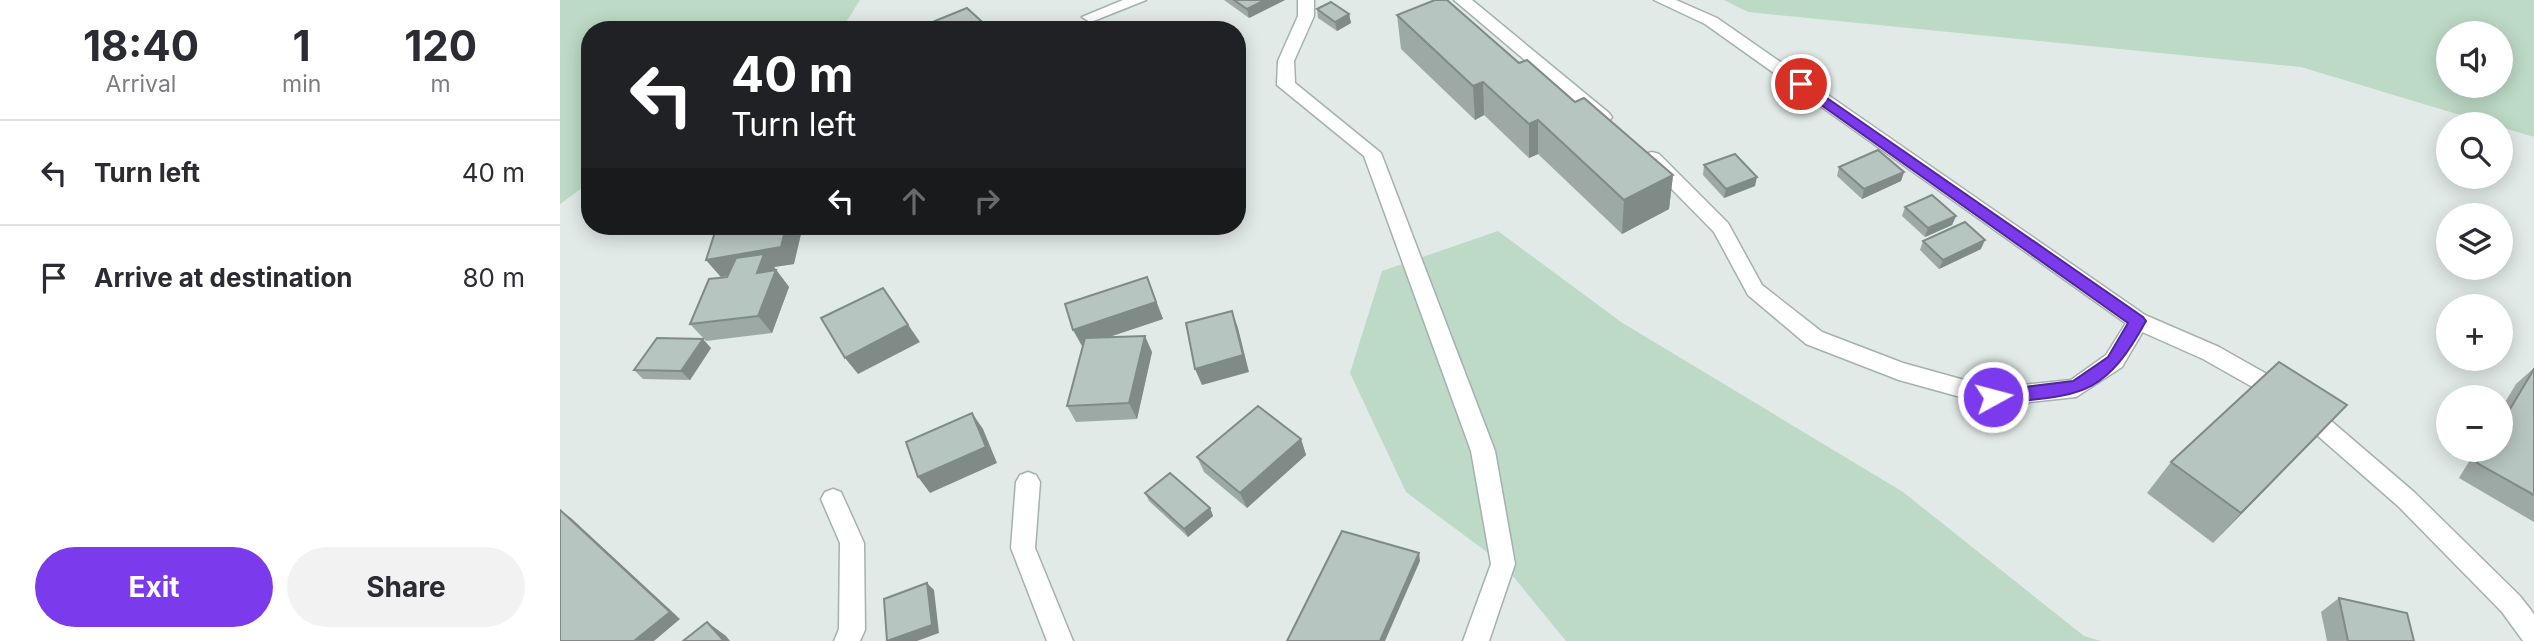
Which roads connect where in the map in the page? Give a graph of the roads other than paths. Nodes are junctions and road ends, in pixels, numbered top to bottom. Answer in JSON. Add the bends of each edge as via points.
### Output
{"nodes":[{"id":1,"x":1138,"y":0,"type":"edge"},
{"id":2,"x":1306,"y":0,"type":"edge"},
{"id":3,"x":1462,"y":0,"type":"edge"},
{"id":4,"x":1662,"y":0,"type":"edge"},
{"id":5,"x":1090,"y":17,"type":"dead end"},
{"id":6,"x":1614,"y":125,"type":"edge"},
{"id":7,"x":1634,"y":143,"type":"edge"},
{"id":8,"x":2138,"y":321,"type":"junction"},
{"id":9,"x":1028,"y":482,"type":"dead end"},
{"id":10,"x":833,"y":499,"type":"dead end"},
{"id":11,"x":2534,"y":635,"type":"edge"},
{"id":12,"x":848,"y":641,"type":"edge"},
{"id":13,"x":1060,"y":641,"type":"edge"},
{"id":14,"x":1476,"y":641,"type":"edge"}],
"edges":[{"from":1,"to":5,"type":"street"},
{"from":2,"to":14,"type":"street","via":[[1306,16],[1286,61],[1286,85],[1372,153],[1483,451],[1503,564]]},
{"from":3,"to":6,"type":"street"},
{"from":4,"to":8,"type":"street","via":[[1711,21]]},
{"from":7,"to":8,"type":"street","via":[[1721,228],[1755,290],[1814,338],[1899,371],[1993,397],[2077,387],[2113,362]]},
{"from":8,"to":11,"type":"street","via":[[2211,353],[2287,397],[2406,499],[2511,604]]},
{"from":9,"to":13,"type":"street","via":[[1023,548]]},
{"from":10,"to":12,"type":"street","via":[[852,543],[852,630]]}]}
